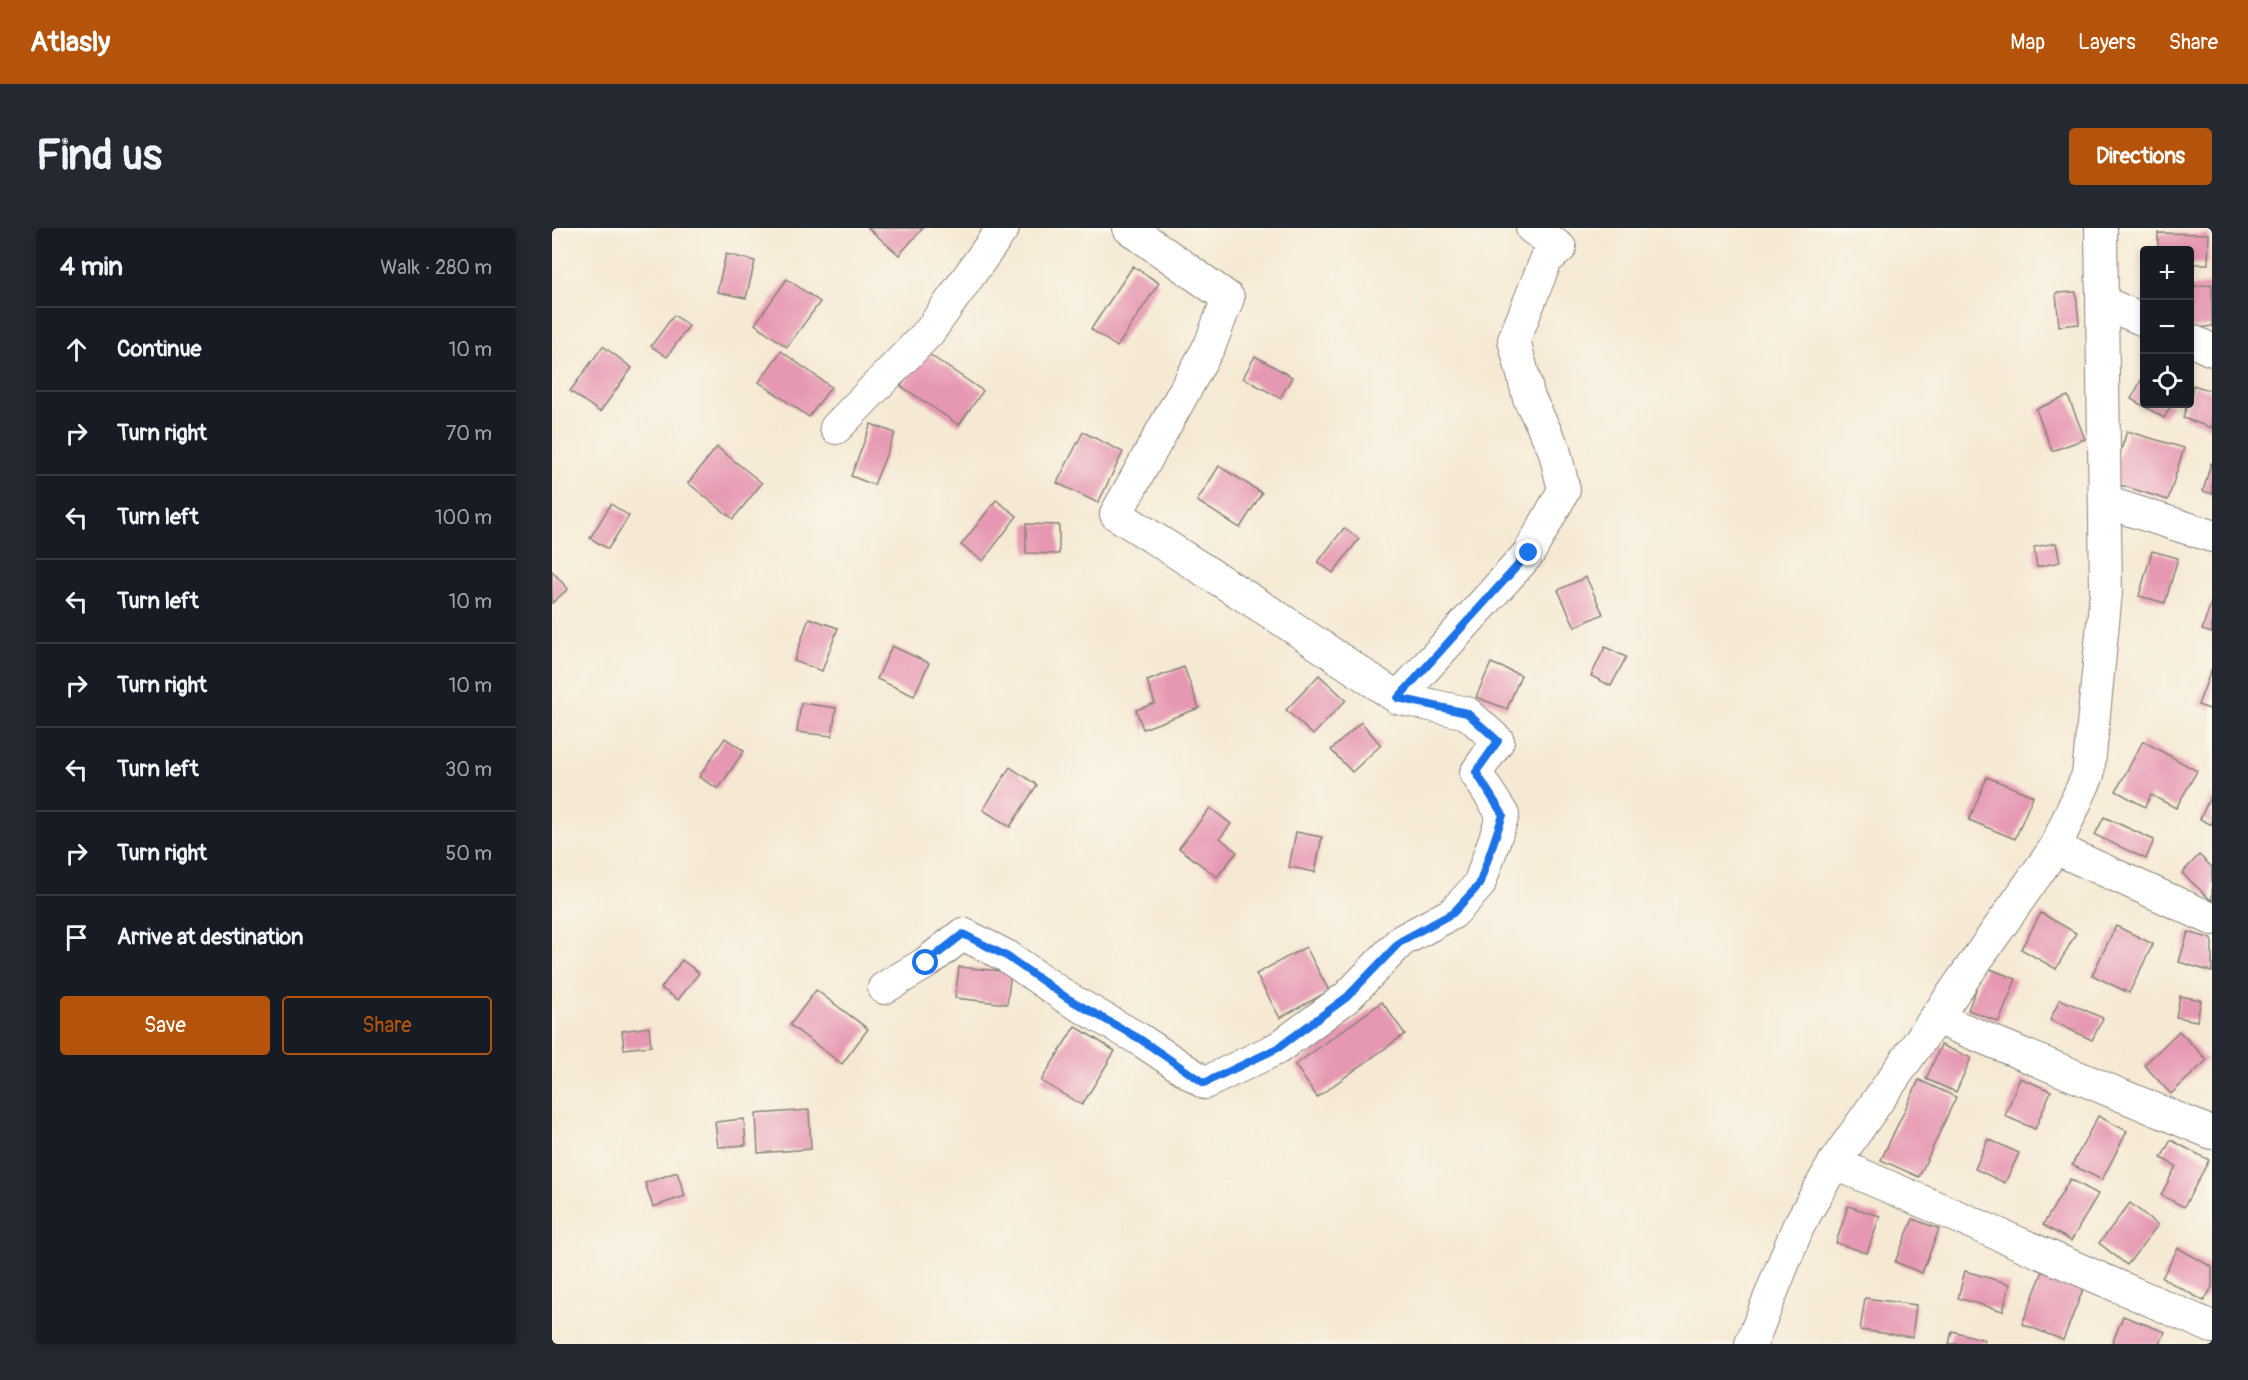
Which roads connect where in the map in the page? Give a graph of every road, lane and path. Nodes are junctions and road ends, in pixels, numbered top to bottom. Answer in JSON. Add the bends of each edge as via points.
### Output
{"nodes":[{"id":1,"x":1003,"y":228,"type":"edge"},
{"id":2,"x":1130,"y":228,"type":"edge"},
{"id":3,"x":1532,"y":228,"type":"edge"},
{"id":4,"x":2101,"y":228,"type":"edge"},
{"id":5,"x":2102,"y":302,"type":"junction"},
{"id":6,"x":2140,"y":318,"type":"edge"},
{"id":7,"x":2194,"y":342,"type":"edge"},
{"id":8,"x":2212,"y":350,"type":"edge"},
{"id":9,"x":836,"y":428,"type":"dead end"},
{"id":10,"x":2105,"y":502,"type":"junction"},
{"id":11,"x":2212,"y":536,"type":"edge"},
{"id":12,"x":1398,"y":698,"type":"junction"},
{"id":13,"x":2055,"y":848,"type":"junction"},
{"id":14,"x":2212,"y":919,"type":"edge"},
{"id":15,"x":884,"y":988,"type":"dead end"},
{"id":16,"x":1936,"y":1018,"type":"junction"},
{"id":17,"x":2212,"y":1133,"type":"edge"},
{"id":18,"x":1834,"y":1163,"type":"junction"},
{"id":19,"x":2212,"y":1327,"type":"edge"},
{"id":20,"x":1754,"y":1343,"type":"edge"}],
"edges":[{"from":1,"to":9,"type":"street","via":[[929,332]]},
{"from":2,"to":12,"type":"street","via":[[1228,298],[1210,345],[1116,514]]},
{"from":3,"to":12,"type":"street","via":[[1560,248],[1546,260],[1514,339],[1528,398],[1554,449],[1563,490],[1529,553]]},
{"from":4,"to":5,"type":"street"},
{"from":5,"to":6,"type":"street"},
{"from":5,"to":10,"type":"street"},
{"from":7,"to":8,"type":"street"},
{"from":10,"to":11,"type":"street"},
{"from":10,"to":13,"type":"street","via":[[2106,593],[2088,775]]},
{"from":12,"to":15,"type":"street","via":[[1467,713],[1498,741],[1476,772],[1503,815],[1479,885],[1453,913],[1401,941],[1347,997],[1278,1048],[1204,1083],[1008,957],[963,934],[926,963]]},
{"from":13,"to":14,"type":"street"},
{"from":13,"to":16,"type":"street"},
{"from":16,"to":17,"type":"street"},
{"from":16,"to":18,"type":"street"},
{"from":18,"to":19,"type":"street"},
{"from":18,"to":20,"type":"street","via":[[1798,1227]]}]}
